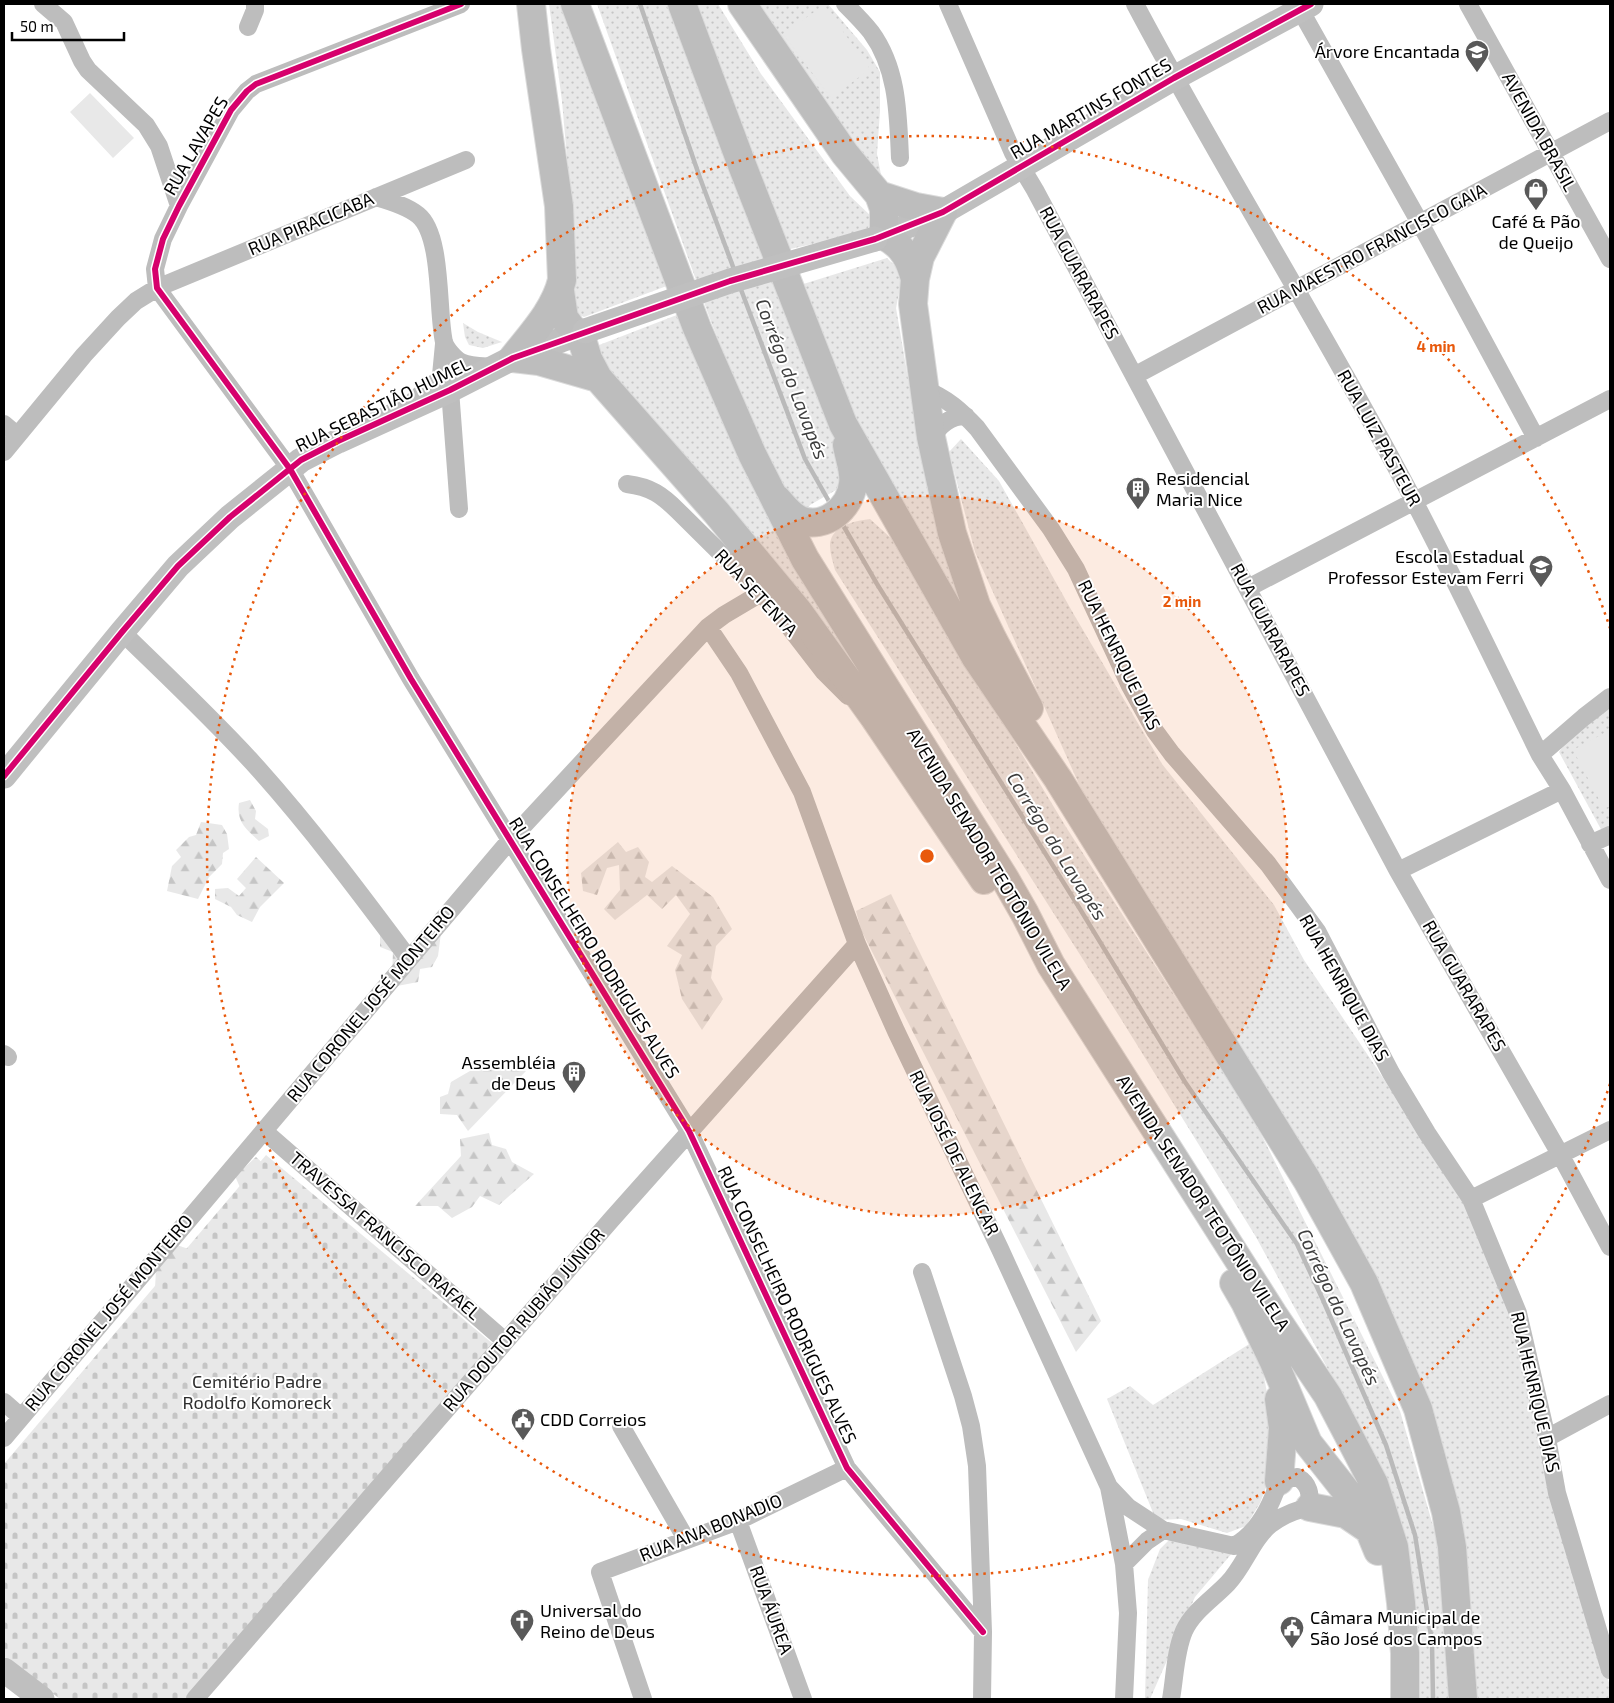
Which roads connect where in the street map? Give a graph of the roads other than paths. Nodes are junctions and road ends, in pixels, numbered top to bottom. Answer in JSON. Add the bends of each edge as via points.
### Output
{"nodes":[{"id":1,"x":44,"y":4,"type":"edge"},
{"id":2,"x":255,"y":4,"type":"edge"},
{"id":3,"x":531,"y":4,"type":"edge"},
{"id":4,"x":575,"y":4,"type":"edge"},
{"id":5,"x":682,"y":4,"type":"edge"},
{"id":6,"x":742,"y":4,"type":"edge"},
{"id":7,"x":845,"y":4,"type":"edge"},
{"id":8,"x":948,"y":4,"type":"edge"},
{"id":9,"x":1135,"y":4,"type":"edge"},
{"id":10,"x":1468,"y":4,"type":"edge"},
{"id":11,"x":459,"y":5,"type":"edge"},
{"id":12,"x":1303,"y":6,"type":"edge"},
{"id":13,"x":248,"y":27,"type":"dead end"},
{"id":14,"x":1174,"y":78,"type":"junction"},
{"id":15,"x":1610,"y":121,"type":"edge"},
{"id":16,"x":1550,"y":153,"type":"junction"},
{"id":17,"x":900,"y":158,"type":"dead end"},
{"id":18,"x":466,"y":160,"type":"dead end"},
{"id":19,"x":1022,"y":166,"type":"junction"},
{"id":20,"x":416,"y":180,"type":"junction"},
{"id":21,"x":879,"y":195,"type":"junction"},
{"id":22,"x":376,"y":196,"type":"junction"},
{"id":23,"x":179,"y":206,"type":"junction"},
{"id":24,"x":943,"y":212,"type":"junction"},
{"id":25,"x":419,"y":216,"type":"junction"},
{"id":26,"x":1420,"y":223,"type":"junction"},
{"id":27,"x":880,"y":237,"type":"junction"},
{"id":28,"x":1610,"y":260,"type":"edge"},
{"id":29,"x":915,"y":279,"type":"junction"},
{"id":30,"x":157,"y":288,"type":"junction"},
{"id":31,"x":1297,"y":289,"type":"junction"},
{"id":32,"x":560,"y":291,"type":"junction"},
{"id":33,"x":580,"y":333,"type":"junction"},
{"id":34,"x":444,"y":344,"type":"junction"},
{"id":35,"x":504,"y":362,"type":"junction"},
{"id":36,"x":1134,"y":376,"type":"junction"},
{"id":37,"x":598,"y":378,"type":"junction"},
{"id":38,"x":450,"y":390,"type":"junction"},
{"id":39,"x":925,"y":390,"type":"junction"},
{"id":40,"x":1610,"y":399,"type":"edge"},
{"id":41,"x":402,"y":410,"type":"junction"},
{"id":42,"x":966,"y":416,"type":"junction"},
{"id":43,"x":842,"y":424,"type":"junction"},
{"id":44,"x":10,"y":430,"type":"edge"},
{"id":45,"x":932,"y":437,"type":"junction"},
{"id":46,"x":1536,"y":438,"type":"junction"},
{"id":47,"x":4,"y":452,"type":"edge"},
{"id":48,"x":290,"y":468,"type":"junction"},
{"id":49,"x":627,"y":484,"type":"dead end"},
{"id":50,"x":771,"y":494,"type":"junction"},
{"id":51,"x":1414,"y":501,"type":"junction"},
{"id":52,"x":459,"y":508,"type":"dead end"},
{"id":53,"x":1248,"y":588,"type":"junction"},
{"id":54,"x":761,"y":593,"type":"junction"},
{"id":55,"x":708,"y":627,"type":"junction"},
{"id":56,"x":122,"y":632,"type":"junction"},
{"id":57,"x":1610,"y":697,"type":"edge"},
{"id":58,"x":874,"y":717,"type":"junction"},
{"id":59,"x":1540,"y":755,"type":"junction"},
{"id":60,"x":4,"y":776,"type":"edge"},
{"id":61,"x":1058,"y":779,"type":"junction"},
{"id":62,"x":1562,"y":790,"type":"junction"},
{"id":63,"x":1610,"y":834,"type":"edge"},
{"id":64,"x":510,"y":840,"type":"junction"},
{"id":65,"x":1590,"y":844,"type":"junction"},
{"id":66,"x":1398,"y":871,"type":"junction"},
{"id":67,"x":1610,"y":880,"type":"edge"},
{"id":68,"x":857,"y":944,"type":"junction"},
{"id":69,"x":410,"y":958,"type":"junction"},
{"id":70,"x":1051,"y":966,"type":"junction"},
{"id":71,"x":1610,"y":1130,"type":"edge"},
{"id":72,"x":264,"y":1131,"type":"junction"},
{"id":73,"x":689,"y":1131,"type":"junction"},
{"id":74,"x":1560,"y":1154,"type":"junction"},
{"id":75,"x":1176,"y":1160,"type":"junction"},
{"id":76,"x":1471,"y":1199,"type":"junction"},
{"id":77,"x":1610,"y":1247,"type":"edge"},
{"id":78,"x":922,"y":1272,"type":"dead end"},
{"id":79,"x":505,"y":1341,"type":"junction"},
{"id":80,"x":1274,"y":1362,"type":"junction"},
{"id":81,"x":4,"y":1402,"type":"edge"},
{"id":82,"x":1610,"y":1404,"type":"edge"},
{"id":83,"x":21,"y":1417,"type":"junction"},
{"id":84,"x":621,"y":1426,"type":"dead end"},
{"id":85,"x":4,"y":1438,"type":"edge"},
{"id":86,"x":1547,"y":1438,"type":"junction"},
{"id":87,"x":846,"y":1468,"type":"junction"},
{"id":88,"x":1279,"y":1481,"type":"junction"},
{"id":89,"x":1109,"y":1487,"type":"junction"},
{"id":90,"x":1310,"y":1507,"type":"junction"},
{"id":91,"x":738,"y":1521,"type":"junction"},
{"id":92,"x":1368,"y":1529,"type":"junction"},
{"id":93,"x":1164,"y":1530,"type":"junction"},
{"id":94,"x":686,"y":1540,"type":"junction"},
{"id":95,"x":1124,"y":1564,"type":"junction"},
{"id":96,"x":1401,"y":1603,"type":"junction"},
{"id":97,"x":983,"y":1632,"type":"junction"},
{"id":98,"x":4,"y":1670,"type":"edge"},
{"id":99,"x":1610,"y":1670,"type":"edge"},
{"id":100,"x":42,"y":1699,"type":"edge"},
{"id":101,"x":195,"y":1699,"type":"edge"},
{"id":102,"x":643,"y":1699,"type":"edge"},
{"id":103,"x":803,"y":1699,"type":"edge"},
{"id":104,"x":982,"y":1699,"type":"edge"},
{"id":105,"x":1124,"y":1699,"type":"edge"},
{"id":106,"x":1171,"y":1699,"type":"edge"},
{"id":107,"x":1405,"y":1699,"type":"edge"},
{"id":108,"x":1463,"y":1699,"type":"edge"}],
"edges":[{"from":1,"to":23,"type":"street","via":[[64,22],[88,70],[146,125],[159,146]]},
{"from":2,"to":13,"type":"street"},
{"from":3,"to":32,"type":"highway","via":[[559,206],[563,270]]},
{"from":4,"to":50,"type":"highway","name":"AVENIDA SENADOR TEOTÔNIO VILELA","via":[[697,328]]},
{"from":5,"to":43,"type":"highway"},
{"from":6,"to":21,"type":"highway","via":[[845,154]]},
{"from":7,"to":17,"type":"street","via":[[871,32],[890,67],[895,88]]},
{"from":8,"to":19,"type":"street","name":"RUA GUARARAPES","via":[[1013,153]]},
{"from":9,"to":14,"type":"street","name":"RUA LUIZ PASTEUR"},
{"from":10,"to":16,"type":"street","name":"AVENIDA BRASIL"},
{"from":11,"to":23,"type":"street","name":"RUA LAVAPES","via":[[256,84],[232,110]]},
{"from":12,"to":14,"type":"street","name":"RUA MARTINS FONTES"},
{"from":12,"to":26,"type":"street"},
{"from":14,"to":19,"type":"street","name":"RUA MARTINS FONTES"},
{"from":14,"to":31,"type":"street","name":"RUA LUIZ PASTEUR"},
{"from":15,"to":16,"type":"street","name":"RUA MAESTRO FRANCISCO GAIA"},
{"from":16,"to":26,"type":"street","name":"RUA MAESTRO FRANCISCO GAIA"},
{"from":16,"to":28,"type":"street","name":"AVENIDA BRASIL"},
{"from":18,"to":20,"type":"street","name":"RUA PIRACICABA"},
{"from":19,"to":24,"type":"street","name":"RUA MARTINS FONTES"},
{"from":19,"to":36,"type":"street","name":"RUA GUARARAPES"},
{"from":20,"to":22,"type":"street","name":"RUA PIRACICABA"},
{"from":20,"to":25,"type":"street","via":[[414,192]]},
{"from":21,"to":24,"type":"highway"},
{"from":21,"to":27,"type":"highway","via":[[884,209]]},
{"from":22,"to":25,"type":"street"},
{"from":22,"to":30,"type":"street","name":"RUA PIRACICABA"},
{"from":23,"to":30,"type":"street","name":"RUA LAVAPES","via":[[158,255],[155,269]]},
{"from":24,"to":27,"type":"street","name":"RUA MARTINS FONTES"},
{"from":24,"to":29,"type":"highway","via":[[920,257]]},
{"from":25,"to":34,"type":"street","via":[[428,228],[435,255]]},
{"from":26,"to":31,"type":"street","name":"RUA MAESTRO FRANCISCO GAIA"},
{"from":26,"to":46,"type":"street"},
{"from":27,"to":29,"type":"highway","via":[[893,240],[904,251]]},
{"from":27,"to":33,"type":"street","name":"RUA MARTINS FONTES","bridge":true,"via":[[730,281]]},
{"from":29,"to":39,"type":"highway","via":[[914,322]]},
{"from":30,"to":44,"type":"street","name":"RUA PIRACICABA","via":[[118,318]]},
{"from":30,"to":48,"type":"street","name":"RUA CONSELHEIRO RODRIGUES ALVES"},
{"from":31,"to":36,"type":"street","name":"RUA MAESTRO FRANCISCO GAIA"},
{"from":31,"to":51,"type":"street","name":"RUA LUIZ PASTEUR"},
{"from":32,"to":33,"type":"highway","via":[[564,318]]},
{"from":32,"to":35,"type":"highway","via":[[537,327]]},
{"from":33,"to":35,"type":"street","name":"RUA SEBASTIÃO HUMEL"},
{"from":33,"to":37,"type":"highway"},
{"from":34,"to":35,"type":"street","via":[[466,364]]},
{"from":34,"to":41,"type":"street","via":[[441,376]]},
{"from":35,"to":37,"type":"highway","via":[[539,361]]},
{"from":35,"to":38,"type":"street","name":"RUA SEBASTIÃO HUMEL"},
{"from":36,"to":53,"type":"street","name":"RUA GUARARAPES"},
{"from":37,"to":58,"type":"highway","via":[[772,577]]},
{"from":38,"to":41,"type":"street","name":"RUA SEBASTIÃO HUMEL"},
{"from":38,"to":52,"type":"street"},
{"from":39,"to":42,"type":"street","name":"RUA HENRIQUE DIAS","via":[[937,394]]},
{"from":39,"to":45,"type":"highway"},
{"from":40,"to":46,"type":"street"},
{"from":41,"to":48,"type":"street","name":"RUA SEBASTIÃO HUMEL"},
{"from":42,"to":45,"type":"street","via":[[949,420]]},
{"from":42,"to":76,"type":"street","name":"RUA HENRIQUE DIAS","via":[[1051,529],[1076,569],[1130,686],[1155,731],[1268,864],[1317,931],[1391,1073]]},
{"from":43,"to":50,"type":"highway","via":[[854,481],[843,509],[814,523],[799,520]]},
{"from":43,"to":61,"type":"highway","via":[[976,658]]},
{"from":44,"to":47,"type":"street","name":"RUA PIRACICABA"},
{"from":45,"to":61,"type":"highway","via":[[952,533],[976,605],[1037,725]]},
{"from":46,"to":51,"type":"street"},
{"from":48,"to":56,"type":"street","name":"RUA SEBASTIÃO HUMEL","via":[[230,517],[178,566]]},
{"from":48,"to":64,"type":"street","name":"RUA CONSELHEIRO RODRIGUES ALVES","via":[[411,679]]},
{"from":49,"to":54,"type":"street","name":"RUA SETENTA","via":[[663,496]]},
{"from":50,"to":70,"type":"highway","name":"AVENIDA SENADOR TEOTÔNIO VILELA","via":[[805,559],[1025,914]]},
{"from":51,"to":53,"type":"street"},
{"from":51,"to":59,"type":"street","name":"RUA LUIZ PASTEUR"},
{"from":53,"to":66,"type":"street","name":"RUA GUARARAPES"},
{"from":54,"to":55,"type":"street","name":"RUA CORONEL JOSÉ MONTEIRO"},
{"from":54,"to":58,"type":"street","name":"RUA SETENTA","via":[[834,684]]},
{"from":55,"to":64,"type":"street","name":"RUA CORONEL JOSÉ MONTEIRO"},
{"from":55,"to":68,"type":"street","name":"RUA JOSÉ DE ALENCAR","via":[[739,673],[802,792]]},
{"from":56,"to":60,"type":"street","name":"RUA SEBASTIÃO HUMEL"},
{"from":56,"to":69,"type":"street","via":[[252,763],[333,857]]},
{"from":57,"to":59,"type":"street"},
{"from":58,"to":70,"type":"highway","via":[[973,864]]},
{"from":59,"to":62,"type":"street","name":"RUA LUIZ PASTEUR"},
{"from":61,"to":108,"type":"highway","via":[[1325,1211],[1364,1283],[1391,1343],[1418,1409],[1446,1512],[1452,1547]]},
{"from":62,"to":65,"type":"street","name":"RUA LUIZ PASTEUR"},
{"from":62,"to":66,"type":"street"},
{"from":63,"to":65,"type":"street"},
{"from":64,"to":69,"type":"street","name":"RUA CORONEL JOSÉ MONTEIRO"},
{"from":64,"to":73,"type":"street","name":"RUA CONSELHEIRO RODRIGUES ALVES"},
{"from":65,"to":67,"type":"street","name":"RUA LUIZ PASTEUR"},
{"from":66,"to":74,"type":"street","name":"RUA GUARARAPES"},
{"from":68,"to":73,"type":"street","name":"RUA DOUTOR RUBIÃO JÚNIOR"},
{"from":68,"to":89,"type":"street","name":"RUA JOSÉ DE ALENCAR"},
{"from":69,"to":72,"type":"street","name":"RUA CORONEL JOSÉ MONTEIRO"},
{"from":70,"to":75,"type":"highway","name":"AVENIDA SENADOR TEOTÔNIO VILELA"},
{"from":71,"to":74,"type":"street"},
{"from":72,"to":79,"type":"street","name":"TRAVESSA FRANCISCO RAFAEL"},
{"from":72,"to":83,"type":"street","name":"RUA CORONEL JOSÉ MONTEIRO"},
{"from":73,"to":79,"type":"street","name":"RUA DOUTOR RUBIÃO JÚNIOR"},
{"from":73,"to":87,"type":"street","name":"RUA CONSELHEIRO RODRIGUES ALVES"},
{"from":74,"to":76,"type":"street"},
{"from":74,"to":77,"type":"street","name":"RUA GUARARAPES"},
{"from":75,"to":80,"type":"highway","via":[[1187,1199],[1245,1302]]},
{"from":75,"to":96,"type":"highway","name":"AVENIDA SENADOR TEOTÔNIO VILELA","via":[[1328,1396],[1374,1484],[1394,1547]]},
{"from":76,"to":86,"type":"street","name":"RUA HENRIQUE DIAS","via":[[1518,1313]]},
{"from":78,"to":97,"type":"street","via":[[971,1426],[976,1466]]},
{"from":79,"to":101,"type":"street","name":"RUA DOUTOR RUBIÃO JÚNIOR"},
{"from":80,"to":88,"type":"highway","via":[[1283,1428]]},
{"from":80,"to":92,"type":"highway","via":[[1308,1443],[1357,1505]]},
{"from":81,"to":83,"type":"street"},
{"from":82,"to":86,"type":"street"},
{"from":83,"to":85,"type":"street","name":"RUA CORONEL JOSÉ MONTEIRO"},
{"from":84,"to":94,"type":"street"},
{"from":86,"to":99,"type":"street","name":"RUA HENRIQUE DIAS","via":[[1557,1493]]},
{"from":87,"to":91,"type":"street","name":"RUA ANA BONADIO"},
{"from":87,"to":97,"type":"street","name":"RUA CONSELHEIRO RODRIGUES ALVES"},
{"from":88,"to":90,"type":"street","via":[[1297,1477],[1302,1480],[1310,1492]]},
{"from":88,"to":93,"type":"street","via":[[1260,1522],[1234,1546]]},
{"from":89,"to":93,"type":"street","via":[[1128,1507]]},
{"from":89,"to":95,"type":"street","name":"RUA JOSÉ DE ALENCAR"},
{"from":90,"to":92,"type":"highway","via":[[1346,1514]]},
{"from":90,"to":106,"type":"street","via":[[1270,1524],[1230,1582],[1191,1621],[1180,1644]]},
{"from":91,"to":94,"type":"street","name":"RUA ANA BONADIO"},
{"from":91,"to":103,"type":"street","name":"RUA ÁUREA"},
{"from":92,"to":96,"type":"highway"},
{"from":93,"to":95,"type":"street","via":[[1147,1541]]},
{"from":94,"to":102,"type":"street","name":"RUA ANA BONADIO","via":[[600,1572]]},
{"from":95,"to":105,"type":"street","name":"RUA JOSÉ DE ALENCAR","via":[[1128,1613]]},
{"from":96,"to":107,"type":"highway","name":"AVENIDA SENADOR TEOTÔNIO VILELA"},
{"from":97,"to":104,"type":"street"},
{"from":98,"to":100,"type":"street"}]}
